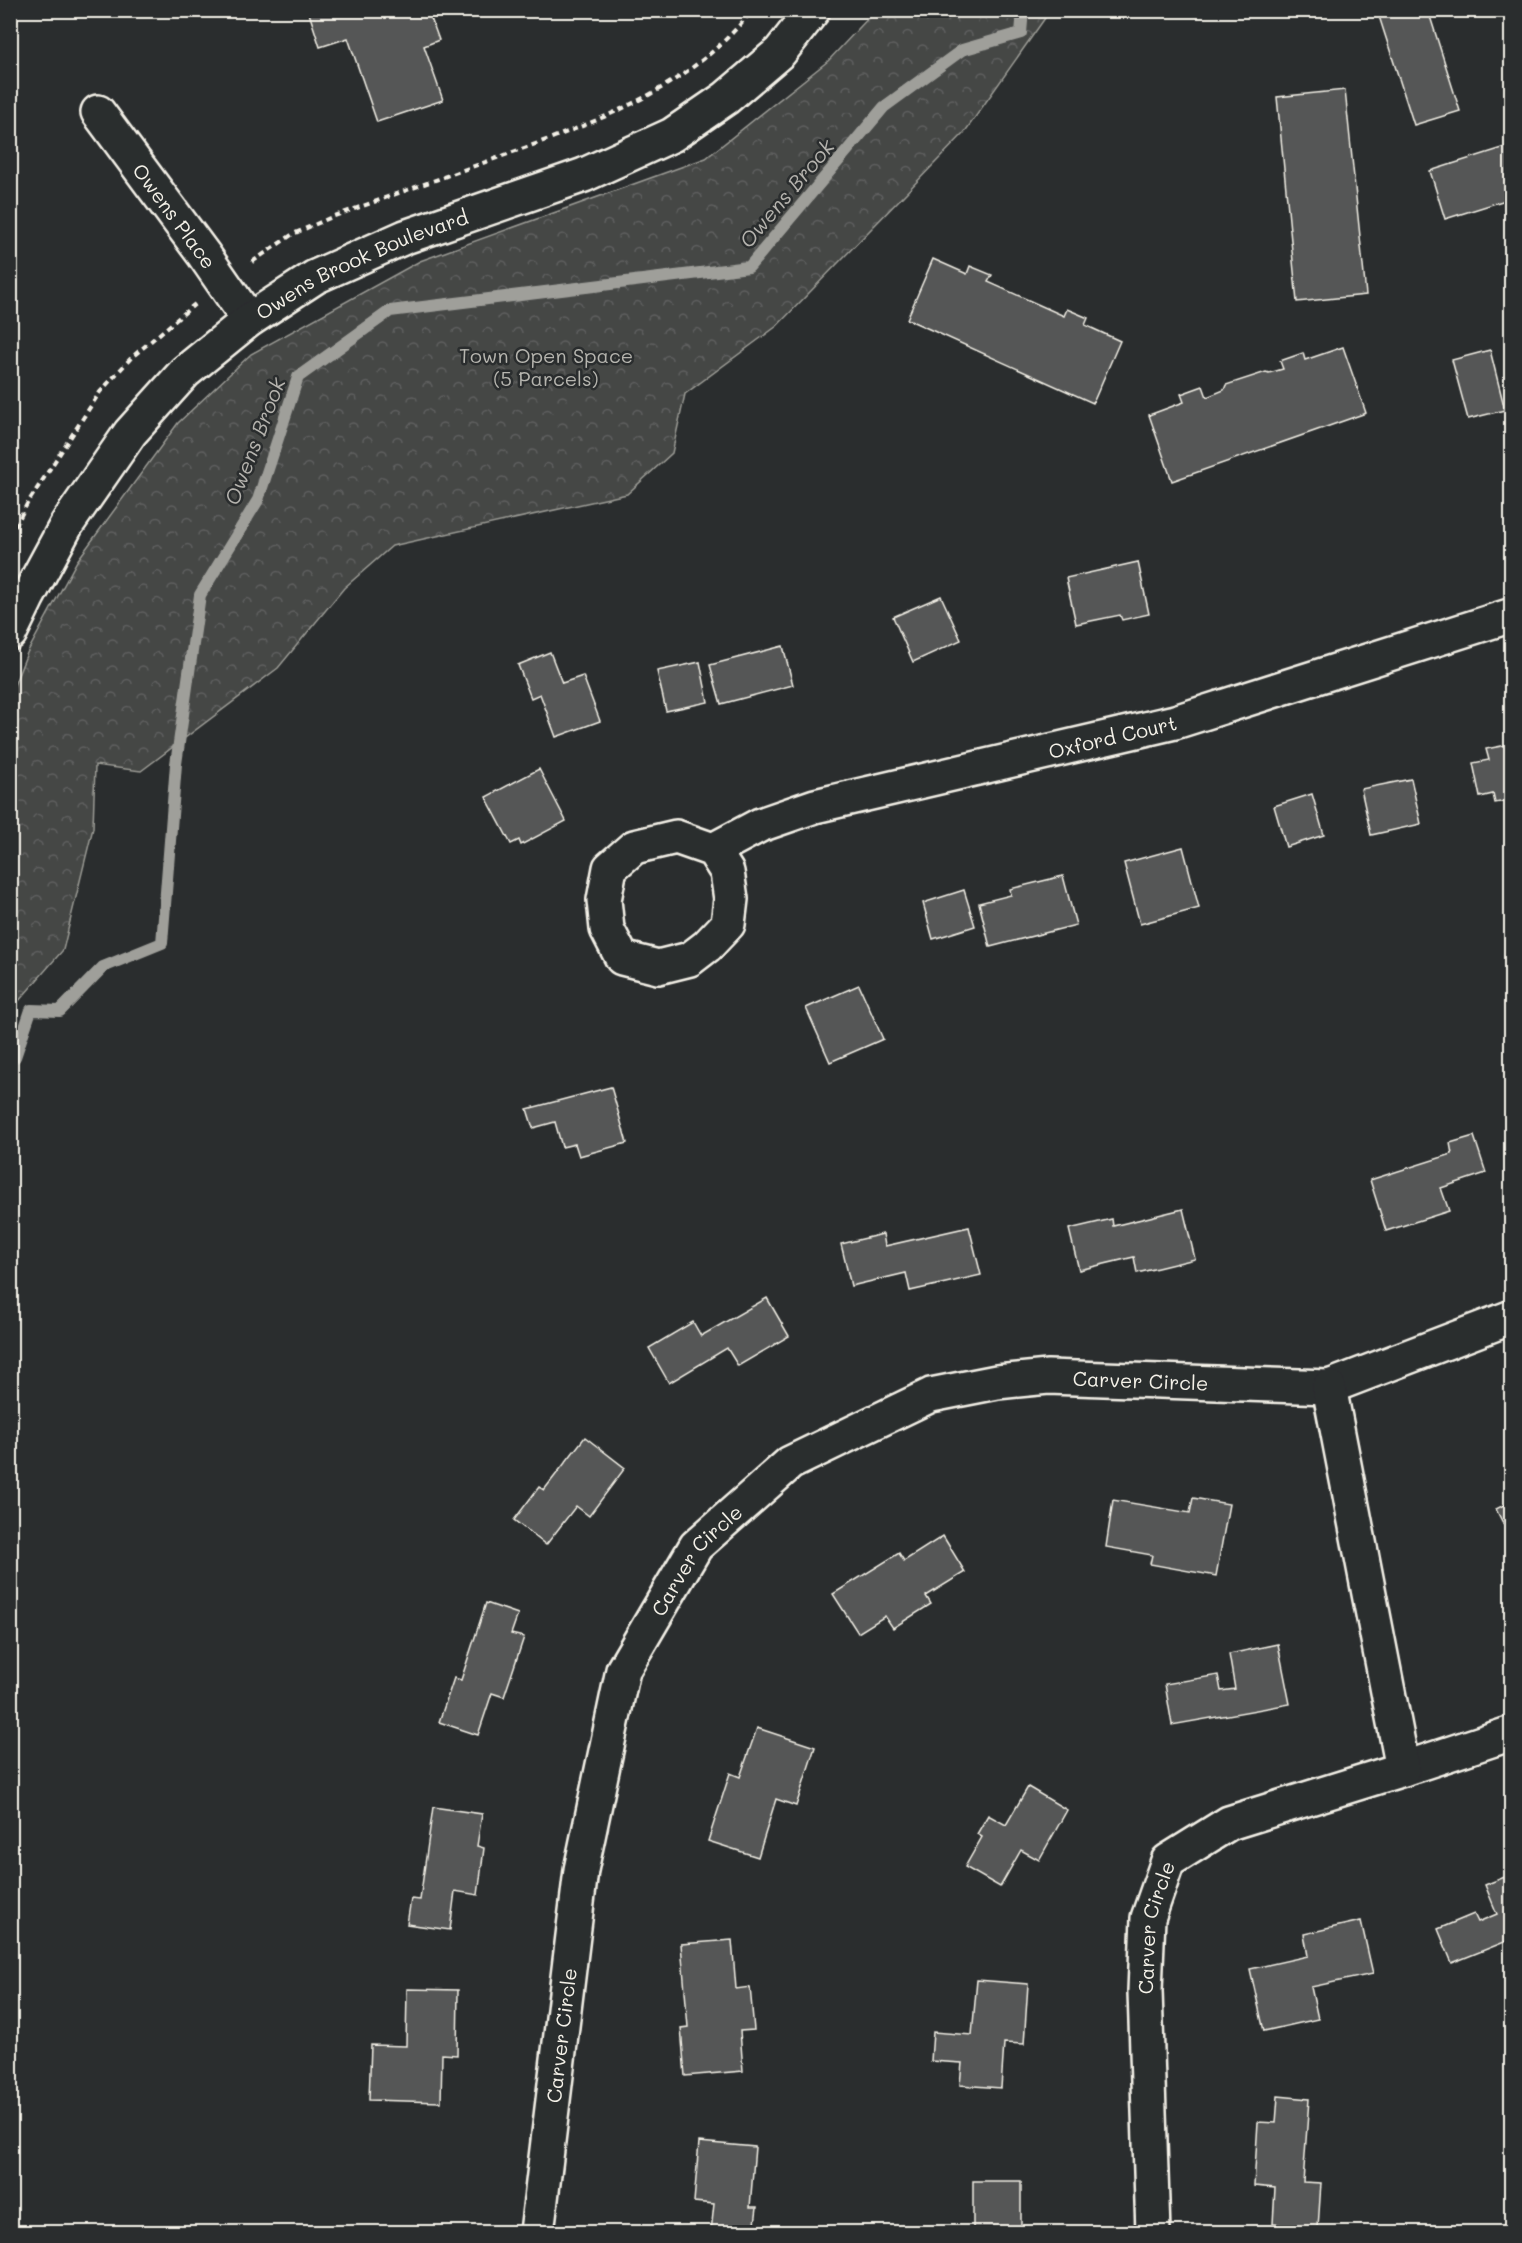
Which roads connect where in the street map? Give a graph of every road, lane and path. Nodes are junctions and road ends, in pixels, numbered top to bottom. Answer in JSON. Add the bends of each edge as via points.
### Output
{"nodes":[{"id":1,"x":813,"y":10,"type":"edge"},
{"id":2,"x":98,"y":112,"type":"dead end"},
{"id":3,"x":249,"y":320,"type":"junction"},
{"id":4,"x":1512,"y":615,"type":"edge"},
{"id":5,"x":10,"y":633,"type":"edge"},
{"id":6,"x":713,"y":850,"type":"dead end"},
{"id":7,"x":1512,"y":1317,"type":"edge"},
{"id":8,"x":1329,"y":1386,"type":"junction"},
{"id":9,"x":1512,"y":1733,"type":"edge"},
{"id":10,"x":1403,"y":1769,"type":"junction"},
{"id":11,"x":537,"y":2232,"type":"edge"},
{"id":12,"x":1153,"y":2232,"type":"edge"}],
"edges":[{"from":1,"to":3,"type":"street","name":"Owens Brook Boulevard","via":[[780,52],[726,98],[672,135],[584,175],[405,237],[315,277]]},
{"from":2,"to":3,"type":"street","name":"Owens Place"},
{"from":3,"to":5,"type":"street","name":"Owens Brook Boulevard","via":[[185,372],[130,434],[67,524]]},
{"from":4,"to":6,"type":"street","name":"Oxford Court","via":[[1175,722],[815,806],[760,825]]},
{"from":7,"to":8,"type":"street"},
{"from":8,"to":10,"type":"street"},
{"from":8,"to":11,"type":"street","name":"Carver Circle","via":[[1048,1377],[931,1395],[790,1463],[696,1546],[624,1670],[581,1870]]},
{"from":9,"to":10,"type":"street","name":"Carver Circle"},
{"from":10,"to":12,"type":"street","name":"Carver Circle","via":[[1229,1823],[1168,1861],[1148,1918],[1145,1991]]}]}
